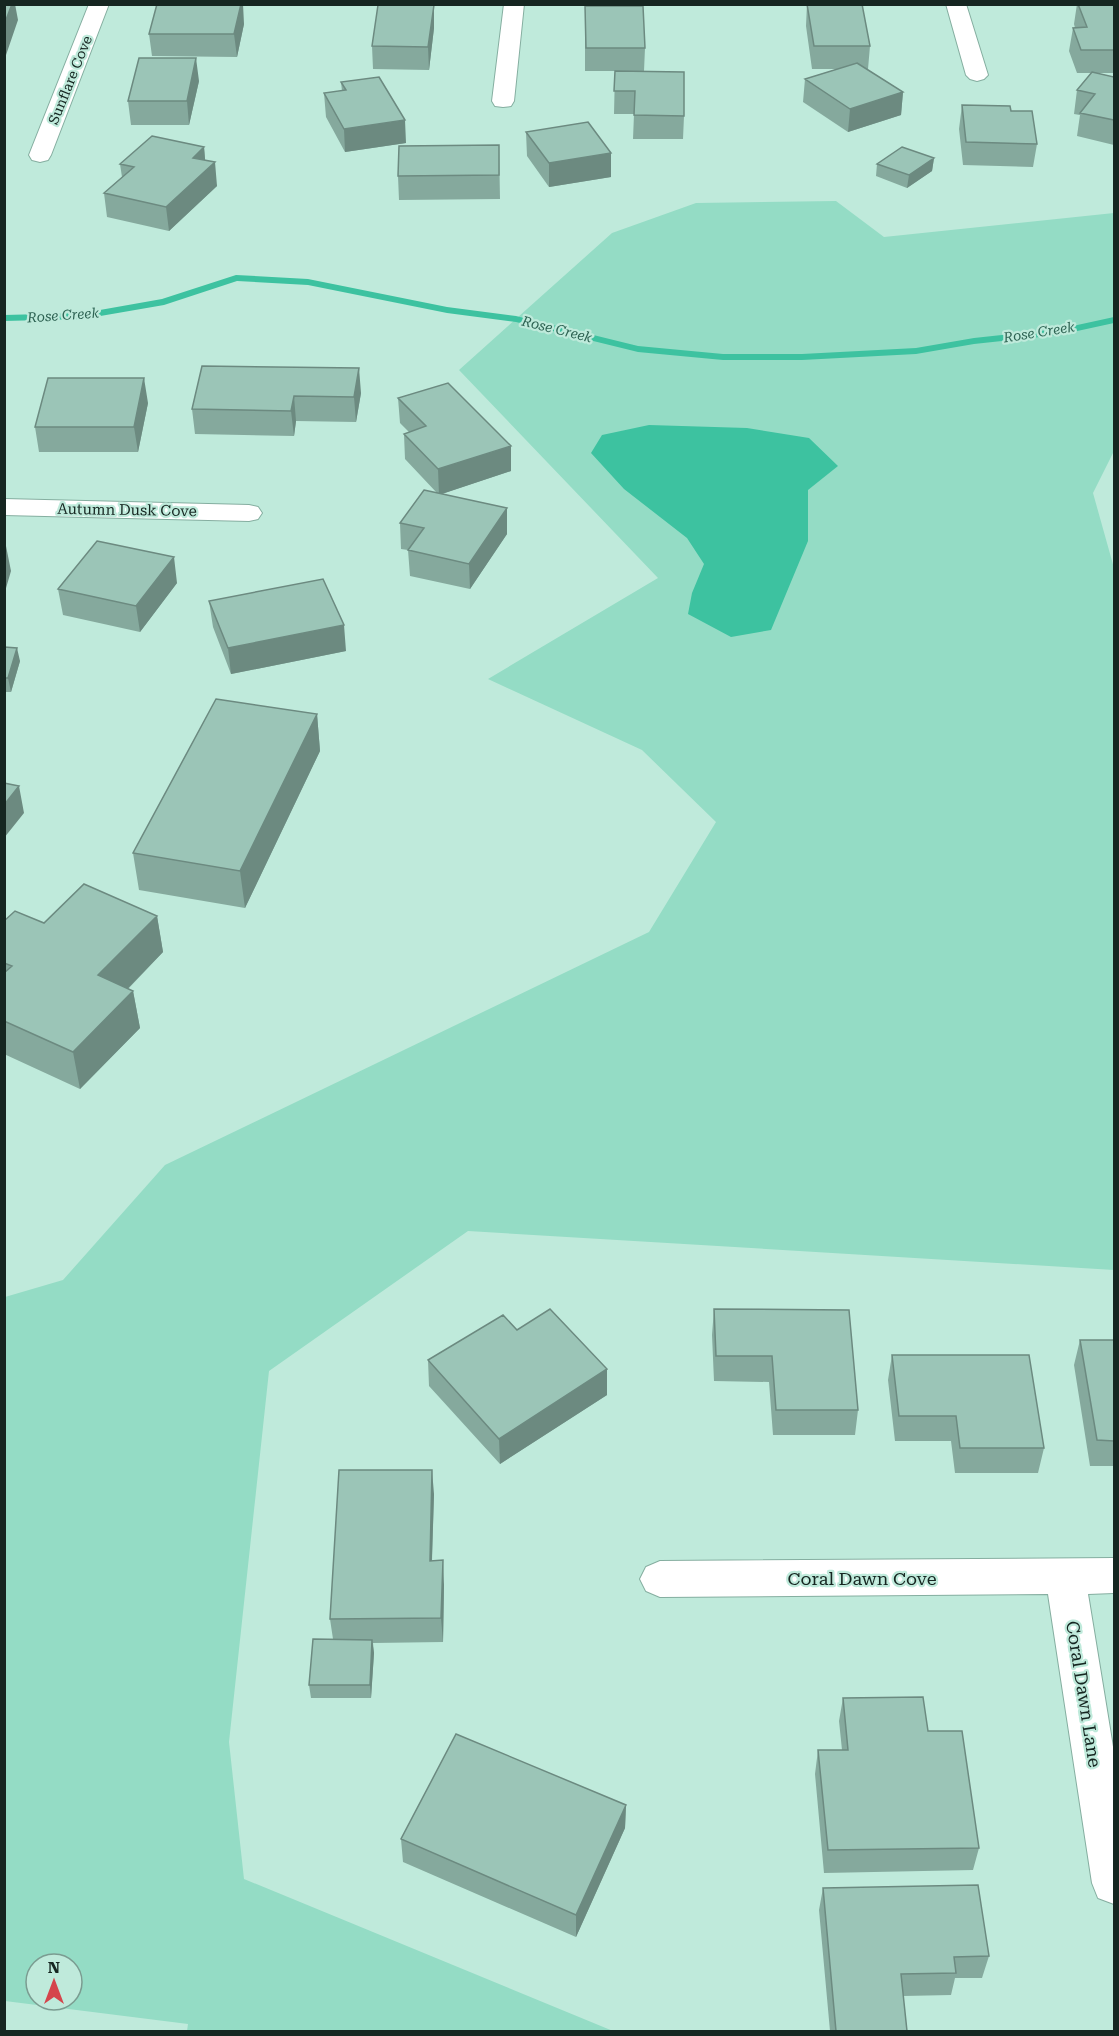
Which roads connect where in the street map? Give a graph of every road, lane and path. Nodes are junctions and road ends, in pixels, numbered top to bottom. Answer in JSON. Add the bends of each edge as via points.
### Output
{"nodes":[{"id":1,"x":99,"y":4,"type":"edge"},
{"id":2,"x":514,"y":4,"type":"edge"},
{"id":3,"x":956,"y":4,"type":"edge"},
{"id":4,"x":977,"y":75,"type":"dead end"},
{"id":5,"x":503,"y":101,"type":"dead end"},
{"id":6,"x":40,"y":155,"type":"dead end"},
{"id":7,"x":4,"y":507,"type":"edge"},
{"id":8,"x":249,"y":513,"type":"dead end"},
{"id":9,"x":1065,"y":1576,"type":"junction"},
{"id":10,"x":1114,"y":1576,"type":"edge"},
{"id":11,"x":660,"y":1579,"type":"dead end"},
{"id":12,"x":1114,"y":1883,"type":"edge"}],
"edges":[{"from":1,"to":6,"type":"street","name":"Sunflare Cove"},
{"from":2,"to":5,"type":"street"},
{"from":3,"to":4,"type":"street"},
{"from":7,"to":8,"type":"street","name":"Autumn Dusk Cove"},
{"from":9,"to":10,"type":"street","name":"Coral Dawn Cove"},
{"from":9,"to":11,"type":"street","name":"Coral Dawn Cove"},
{"from":9,"to":12,"type":"street","name":"Coral Dawn Lane"}]}
